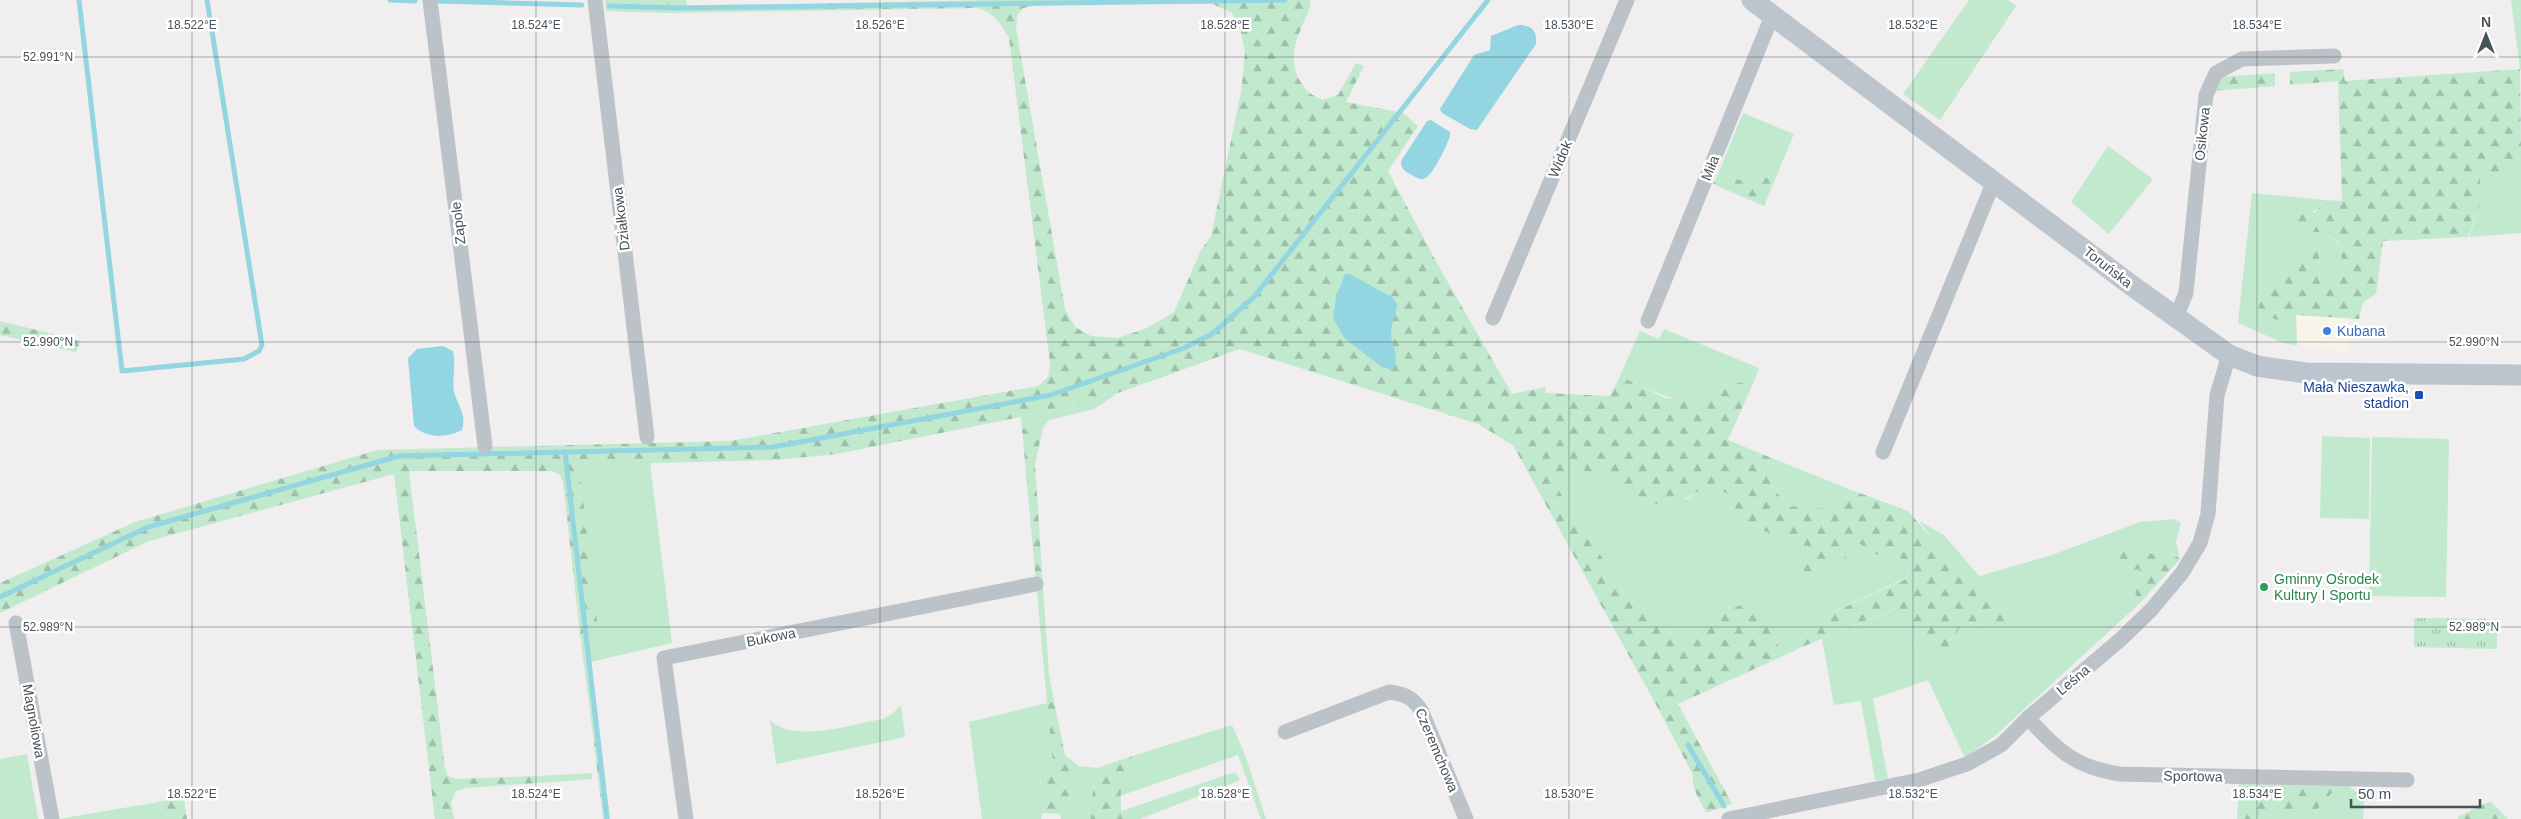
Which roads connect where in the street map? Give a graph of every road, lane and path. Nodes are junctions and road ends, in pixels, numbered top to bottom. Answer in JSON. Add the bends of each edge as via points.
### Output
{"nodes":[{"id":1,"x":430,"y":0,"type":"edge"},
{"id":2,"x":595,"y":0,"type":"edge"},
{"id":3,"x":1627,"y":0,"type":"edge"},
{"id":4,"x":1752,"y":0,"type":"edge"},
{"id":5,"x":1772,"y":16,"type":"junction"},
{"id":6,"x":2334,"y":56,"type":"dead end"},
{"id":7,"x":1994,"y":181,"type":"junction"},
{"id":8,"x":2176,"y":317,"type":"junction"},
{"id":9,"x":1493,"y":318,"type":"dead end"},
{"id":10,"x":1648,"y":321,"type":"dead end"},
{"id":11,"x":2230,"y":355,"type":"junction"},
{"id":12,"x":2521,"y":375,"type":"edge"},
{"id":13,"x":648,"y":437,"type":"dead end"},
{"id":14,"x":485,"y":446,"type":"dead end"},
{"id":15,"x":1883,"y":452,"type":"dead end"},
{"id":16,"x":1036,"y":584,"type":"dead end"},
{"id":17,"x":16,"y":623,"type":"dead end"},
{"id":18,"x":2028,"y":718,"type":"junction"},
{"id":19,"x":1284,"y":732,"type":"dead end"},
{"id":20,"x":2407,"y":780,"type":"dead end"},
{"id":21,"x":52,"y":819,"type":"edge"},
{"id":22,"x":686,"y":819,"type":"edge"},
{"id":23,"x":1466,"y":819,"type":"edge"},
{"id":24,"x":1729,"y":819,"type":"edge"}],
"edges":[{"from":1,"to":14,"type":"street","name":"Zapole"},
{"from":2,"to":13,"type":"street","name":"Działkowa"},
{"from":3,"to":9,"type":"street","name":"Widok"},
{"from":4,"to":5,"type":"main road","name":"Toruńska"},
{"from":5,"to":7,"type":"main road","name":"Toruńska"},
{"from":5,"to":10,"type":"street","name":"Miła"},
{"from":6,"to":8,"type":"street","name":"Osikowa","via":[[2242,59],[2216,72],[2206,95],[2186,293]]},
{"from":7,"to":8,"type":"main road","name":"Toruńska"},
{"from":7,"to":15,"type":"street"},
{"from":8,"to":11,"type":"main road","name":"Toruńska"},
{"from":11,"to":12,"type":"main road","name":"Toruńska","via":[[2257,366],[2305,373]]},
{"from":11,"to":18,"type":"street","name":"Leśna","via":[[2217,394],[2208,514],[2200,543],[2182,573],[2151,610]]},
{"from":16,"to":22,"type":"street","name":"Bukowa","via":[[664,658]]},
{"from":17,"to":21,"type":"street","name":"Magnoliowa"},
{"from":18,"to":20,"type":"street","name":"Sportowa","via":[[2057,749],[2078,762],[2112,773]]},
{"from":18,"to":24,"type":"street","name":"Leśna","via":[[2001,745],[1947,771],[1919,780]]},
{"from":19,"to":23,"type":"street","name":"Czeremchowa","via":[[1389,692],[1402,694],[1416,701],[1422,712]]}]}
